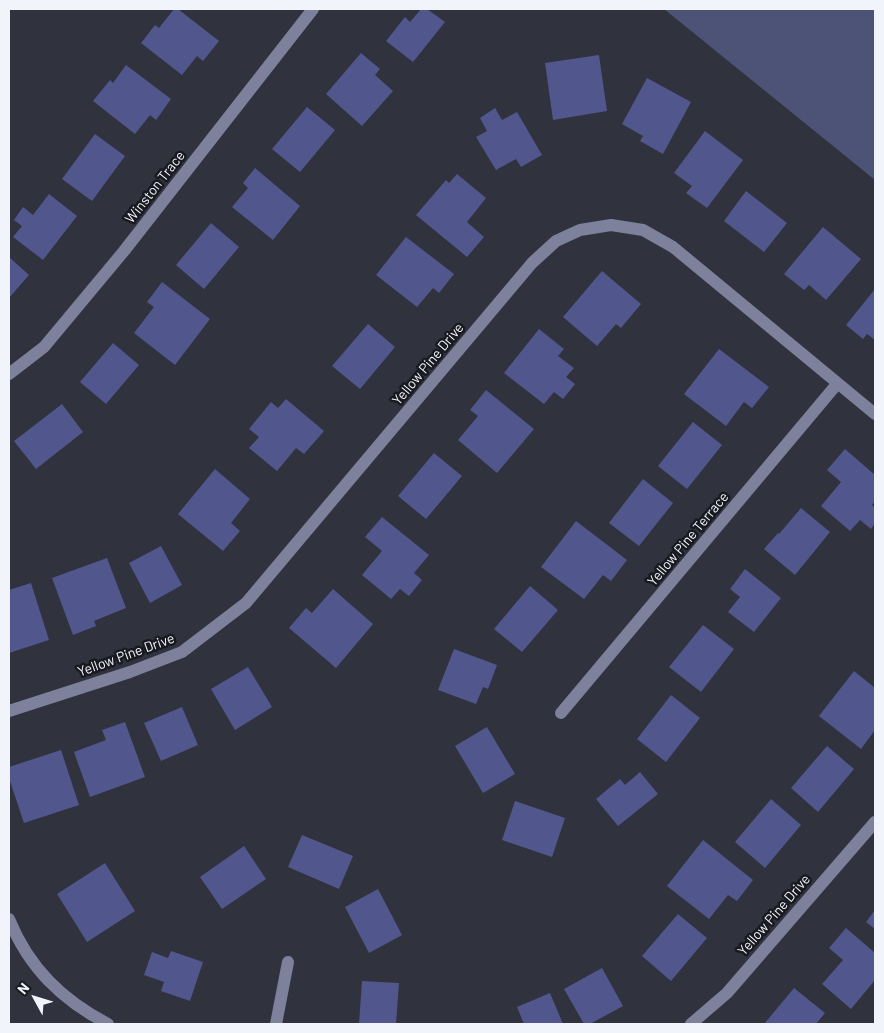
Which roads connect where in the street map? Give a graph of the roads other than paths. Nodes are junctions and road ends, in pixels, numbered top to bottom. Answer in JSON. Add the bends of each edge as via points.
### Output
{"nodes":[{"id":1,"x":313,"y":9,"type":"edge"},
{"id":2,"x":9,"y":374,"type":"edge"},
{"id":3,"x":837,"y":384,"type":"junction"},
{"id":4,"x":875,"y":414,"type":"edge"},
{"id":5,"x":9,"y":711,"type":"edge"},
{"id":6,"x":562,"y":713,"type":"dead end"},
{"id":7,"x":875,"y":822,"type":"edge"},
{"id":8,"x":9,"y":919,"type":"edge"},
{"id":9,"x":288,"y":962,"type":"dead end"},
{"id":10,"x":108,"y":1024,"type":"edge"},
{"id":11,"x":276,"y":1024,"type":"edge"},
{"id":12,"x":691,"y":1024,"type":"edge"}],
"edges":[{"from":1,"to":2,"type":"street","name":"Winston Trace","via":[[124,252],[44,347]]},
{"from":3,"to":4,"type":"street","name":"Yellow Pine Drive"},
{"from":3,"to":5,"type":"street","name":"Yellow Pine Drive","via":[[673,247],[643,230],[612,225],[580,230],[556,240],[532,263],[246,603],[182,652]]},
{"from":3,"to":6,"type":"street","name":"Yellow Pine Terrace"},
{"from":7,"to":12,"type":"street","name":"Yellow Pine Drive","via":[[727,993]]},
{"from":8,"to":10,"type":"street","via":[[38,970],[64,997]]},
{"from":9,"to":11,"type":"street"}]}
